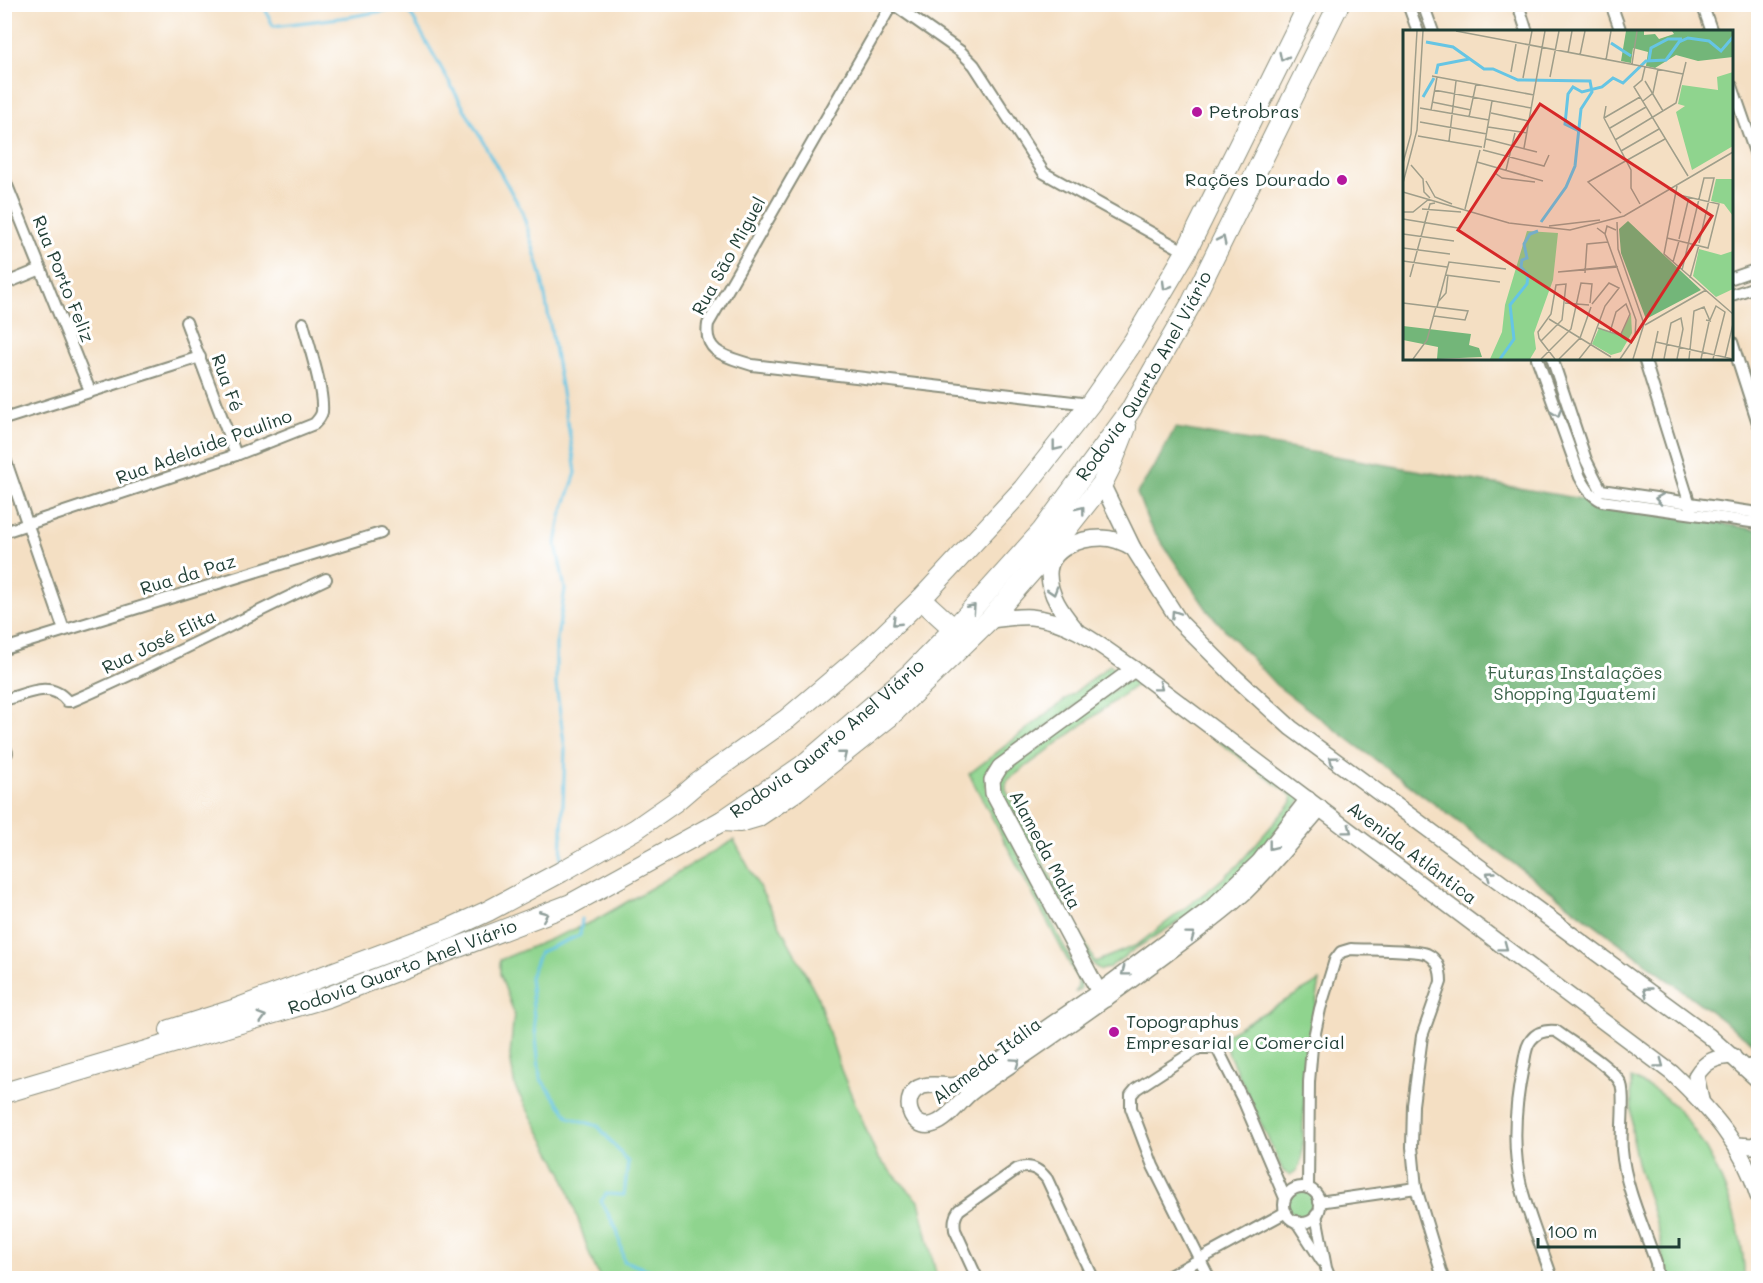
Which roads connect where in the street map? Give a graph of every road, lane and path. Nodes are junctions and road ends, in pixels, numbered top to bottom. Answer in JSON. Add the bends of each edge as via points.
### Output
{"nodes":[{"id":1,"x":893,"y":4,"type":"edge"},
{"id":2,"x":1310,"y":4,"type":"edge"},
{"id":3,"x":1339,"y":4,"type":"edge"},
{"id":4,"x":1408,"y":4,"type":"edge"},
{"id":5,"x":1423,"y":4,"type":"edge"},
{"id":6,"x":1518,"y":4,"type":"edge"},
{"id":7,"x":1611,"y":4,"type":"edge"},
{"id":8,"x":1702,"y":4,"type":"edge"},
{"id":9,"x":1417,"y":30,"type":"edge"},
{"id":10,"x":1431,"y":30,"type":"edge"},
{"id":11,"x":1526,"y":30,"type":"edge"},
{"id":12,"x":1620,"y":30,"type":"edge"},
{"id":13,"x":1711,"y":30,"type":"edge"},
{"id":14,"x":1270,"y":85,"type":"junction"},
{"id":15,"x":1733,"y":92,"type":"edge"},
{"id":16,"x":1294,"y":94,"type":"junction"},
{"id":17,"x":1758,"y":161,"type":"edge"},
{"id":18,"x":4,"y":178,"type":"edge"},
{"id":19,"x":1186,"y":252,"type":"junction"},
{"id":20,"x":41,"y":269,"type":"junction"},
{"id":21,"x":1758,"y":269,"type":"edge"},
{"id":22,"x":1733,"y":277,"type":"edge"},
{"id":23,"x":4,"y":284,"type":"edge"},
{"id":24,"x":1758,"y":286,"type":"edge"},
{"id":25,"x":1733,"y":294,"type":"edge"},
{"id":26,"x":186,"y":322,"type":"dead end"},
{"id":27,"x":303,"y":323,"type":"dead end"},
{"id":28,"x":1733,"y":348,"type":"edge"},
{"id":29,"x":200,"y":357,"type":"junction"},
{"id":30,"x":1553,"y":360,"type":"edge"},
{"id":31,"x":1645,"y":360,"type":"edge"},
{"id":32,"x":1537,"y":361,"type":"edge"},
{"id":33,"x":90,"y":392,"type":"junction"},
{"id":34,"x":1090,"y":404,"type":"junction"},
{"id":35,"x":1130,"y":411,"type":"junction"},
{"id":36,"x":4,"y":419,"type":"edge"},
{"id":37,"x":1758,"y":423,"type":"edge"},
{"id":38,"x":236,"y":455,"type":"junction"},
{"id":39,"x":4,"y":456,"type":"edge"},
{"id":40,"x":1580,"y":462,"type":"junction"},
{"id":41,"x":1102,"y":484,"type":"junction"},
{"id":42,"x":1692,"y":509,"type":"junction"},
{"id":43,"x":1758,"y":513,"type":"edge"},
{"id":44,"x":1758,"y":523,"type":"edge"},
{"id":45,"x":28,"y":525,"type":"junction"},
{"id":46,"x":4,"y":532,"type":"edge"},
{"id":47,"x":381,"y":533,"type":"dead end"},
{"id":48,"x":1133,"y":548,"type":"junction"},
{"id":49,"x":326,"y":579,"type":"dead end"},
{"id":50,"x":921,"y":599,"type":"junction"},
{"id":51,"x":989,"y":620,"type":"junction"},
{"id":52,"x":954,"y":629,"type":"junction"},
{"id":53,"x":64,"y":630,"type":"junction"},
{"id":54,"x":1076,"y":630,"type":"junction"},
{"id":55,"x":4,"y":649,"type":"edge"},
{"id":56,"x":1134,"y":669,"type":"junction"},
{"id":57,"x":4,"y":700,"type":"edge"},
{"id":58,"x":1314,"y":804,"type":"junction"},
{"id":59,"x":722,"y":821,"type":"junction"},
{"id":60,"x":1106,"y":998,"type":"junction"},
{"id":61,"x":1745,"y":1061,"type":"edge"},
{"id":62,"x":1758,"y":1080,"type":"edge"},
{"id":63,"x":4,"y":1081,"type":"edge"},
{"id":64,"x":948,"y":1087,"type":"junction"},
{"id":65,"x":4,"y":1093,"type":"edge"},
{"id":66,"x":1702,"y":1101,"type":"junction"},
{"id":67,"x":957,"y":1106,"type":"junction"},
{"id":68,"x":1758,"y":1143,"type":"edge"},
{"id":69,"x":1736,"y":1146,"type":"junction"},
{"id":70,"x":1757,"y":1186,"type":"edge"},
{"id":71,"x":1308,"y":1188,"type":"junction"},
{"id":72,"x":1416,"y":1188,"type":"junction"},
{"id":73,"x":1285,"y":1198,"type":"junction"},
{"id":74,"x":1319,"y":1202,"type":"junction"},
{"id":75,"x":1286,"y":1212,"type":"junction"},
{"id":76,"x":1316,"y":1215,"type":"junction"},
{"id":77,"x":1296,"y":1221,"type":"junction"},
{"id":78,"x":1198,"y":1260,"type":"junction"},
{"id":79,"x":1328,"y":1273,"type":"edge"},
{"id":80,"x":977,"y":1278,"type":"edge"},
{"id":81,"x":1093,"y":1278,"type":"edge"},
{"id":82,"x":1166,"y":1278,"type":"edge"},
{"id":83,"x":1209,"y":1278,"type":"edge"},
{"id":84,"x":1443,"y":1278,"type":"edge"},
{"id":85,"x":1552,"y":1278,"type":"edge"},
{"id":86,"x":1654,"y":1278,"type":"edge"}],
"edges":[{"from":1,"to":19,"type":"street","via":[[974,65],[1044,173]]},
{"from":1,"to":34,"type":"street","name":"Rua São Miguel","via":[[708,324],[709,344],[718,353],[752,365]]},
{"from":2,"to":14,"type":"highway","name":"Rodovia Quarto Anel Viário","one_way":true},
{"from":3,"to":16,"type":"highway","name":"Rodovia Quarto Anel Viário"},
{"from":4,"to":9,"type":"street"},
{"from":5,"to":10,"type":"street"},
{"from":6,"to":11,"type":"street"},
{"from":7,"to":12,"type":"street"},
{"from":8,"to":13,"type":"street"},
{"from":14,"to":16,"type":"highway"},
{"from":14,"to":19,"type":"highway","name":"Rodovia Quarto Anel Viário"},
{"from":15,"to":17,"type":"street"},
{"from":35,"to":16,"type":"highway","name":"Rodovia Quarto Anel Viário","one_way":true,"via":[[1191,304]]},
{"from":18,"to":20,"type":"street","name":"Rua Porto Feliz"},
{"from":19,"to":34,"type":"highway","name":"Rodovia Quarto Anel Viário","one_way":true,"via":[[1138,334]]},
{"from":20,"to":23,"type":"street"},
{"from":20,"to":33,"type":"street","name":"Rua Porto Feliz"},
{"from":21,"to":22,"type":"street"},
{"from":24,"to":25,"type":"street"},
{"from":26,"to":29,"type":"street","name":"Rua Fé"},
{"from":27,"to":38,"type":"street","name":"Rua Adelaide Paulino","via":[[320,392],[320,418],[296,432]]},
{"from":28,"to":37,"type":"street"},
{"from":29,"to":33,"type":"street"},
{"from":29,"to":38,"type":"street","name":"Rua Fé"},
{"from":30,"to":40,"type":"street"},
{"from":31,"to":42,"type":"street"},
{"from":32,"to":40,"type":"street","one_way":true},
{"from":33,"to":36,"type":"street"},
{"from":34,"to":50,"type":"highway","name":"Rodovia Quarto Anel Viário","one_way":true,"via":[[1023,489]]},
{"from":35,"to":41,"type":"highway"},
{"from":52,"to":35,"type":"highway","name":"Rodovia Quarto Anel Viário","one_way":true,"via":[[1042,531]]},
{"from":38,"to":45,"type":"street","name":"Rua Adelaide Paulino"},
{"from":39,"to":45,"type":"street"},
{"from":40,"to":42,"type":"street","via":[[1580,477],[1589,492],[1602,501]]},
{"from":41,"to":48,"type":"street","name":"Avenida Atlântica"},
{"from":51,"to":41,"type":"highway","one_way":true},
{"from":42,"to":43,"type":"street"},
{"from":42,"to":44,"type":"street"},
{"from":45,"to":46,"type":"street","name":"Rua Adelaide Paulino"},
{"from":45,"to":53,"type":"street"},
{"from":47,"to":53,"type":"street","name":"Rua da Paz"},
{"from":48,"to":54,"type":"street","one_way":true,"via":[[1119,540],[1085,540],[1072,544],[1052,560],[1051,589]]},
{"from":61,"to":48,"type":"street","name":"Avenida Atlântica","one_way":true,"via":[[1291,728],[1180,622]]},
{"from":49,"to":57,"type":"street","name":"Rua José Elita","via":[[72,701],[47,689]]},
{"from":50,"to":52,"type":"highway"},
{"from":50,"to":63,"type":"highway","name":"Rodovia Quarto Anel Viário","one_way":true,"via":[[822,691],[652,818],[488,911],[417,942],[233,1010]]},
{"from":51,"to":54,"type":"street","name":"Avenida Atlântica","via":[[1036,618],[1060,622]]},
{"from":59,"to":51,"type":"highway","one_way":true,"via":[[757,817],[796,791],[888,718]]},
{"from":52,"to":59,"type":"highway","name":"Rodovia Quarto Anel Viário","via":[[911,673],[802,766]]},
{"from":53,"to":55,"type":"street","name":"Rua da Paz"},
{"from":54,"to":56,"type":"street","name":"Avenida Atlântica"},
{"from":56,"to":58,"type":"street","name":"Avenida Atlântica","one_way":true},
{"from":56,"to":60,"type":"street","name":"Alameda Malta","via":[[1000,767],[992,780],[993,793]]},
{"from":58,"to":60,"type":"street","name":"Alameda Itália","via":[[1238,883]]},
{"from":58,"to":66,"type":"street","name":"Avenida Atlântica","one_way":true,"via":[[1672,1073]]},
{"from":65,"to":59,"type":"highway","name":"Rodovia Quarto Anel Viário","one_way":true,"via":[[328,997],[571,904]]},
{"from":60,"to":64,"type":"street","name":"Alameda Itália","via":[[971,1080]]},
{"from":67,"to":60,"type":"street","name":"Alameda Itália","one_way":true},
{"from":61,"to":62,"type":"street","name":"Avenida Atlântica"},
{"from":61,"to":66,"type":"street","via":[[1717,1058],[1702,1066],[1696,1076]]},
{"from":64,"to":67,"type":"street"},
{"from":64,"to":67,"type":"street","name":"Alameda Itália","via":[[916,1089],[908,1102],[910,1113],[919,1124],[932,1125]]},
{"from":66,"to":69,"type":"street","name":"Avenida Atlântica"},
{"from":68,"to":69,"type":"street"},
{"from":69,"to":70,"type":"street","name":"Avenida Atlântica"},
{"from":71,"to":72,"type":"street","via":[[1312,1047],[1335,960],[1341,952],[1351,949],[1426,953],[1441,973],[1422,1036],[1414,1094],[1412,1147]]},
{"from":71,"to":73,"type":"street","via":[[1295,1189]]},
{"from":71,"to":74,"type":"street","via":[[1316,1193]]},
{"from":72,"to":74,"type":"street"},
{"from":72,"to":84,"type":"street"},
{"from":73,"to":75,"type":"street"},
{"from":73,"to":78,"type":"street","via":[[1217,1048],[1199,1048],[1143,1083],[1131,1095],[1131,1108],[1153,1166]]},
{"from":74,"to":76,"type":"street"},
{"from":75,"to":77,"type":"street"},
{"from":75,"to":78,"type":"street"},
{"from":76,"to":77,"type":"street","via":[[1306,1222]]},
{"from":76,"to":79,"type":"street"},
{"from":77,"to":79,"type":"street"},
{"from":78,"to":82,"type":"street"},
{"from":78,"to":83,"type":"street"},
{"from":80,"to":81,"type":"street","via":[[956,1230],[955,1216],[1024,1166],[1040,1170],[1047,1179]]},
{"from":85,"to":86,"type":"street","via":[[1521,1185],[1515,1136],[1526,1052],[1530,1041],[1548,1030],[1556,1031],[1593,1058],[1622,1084],[1622,1151],[1656,1263]]}]}
